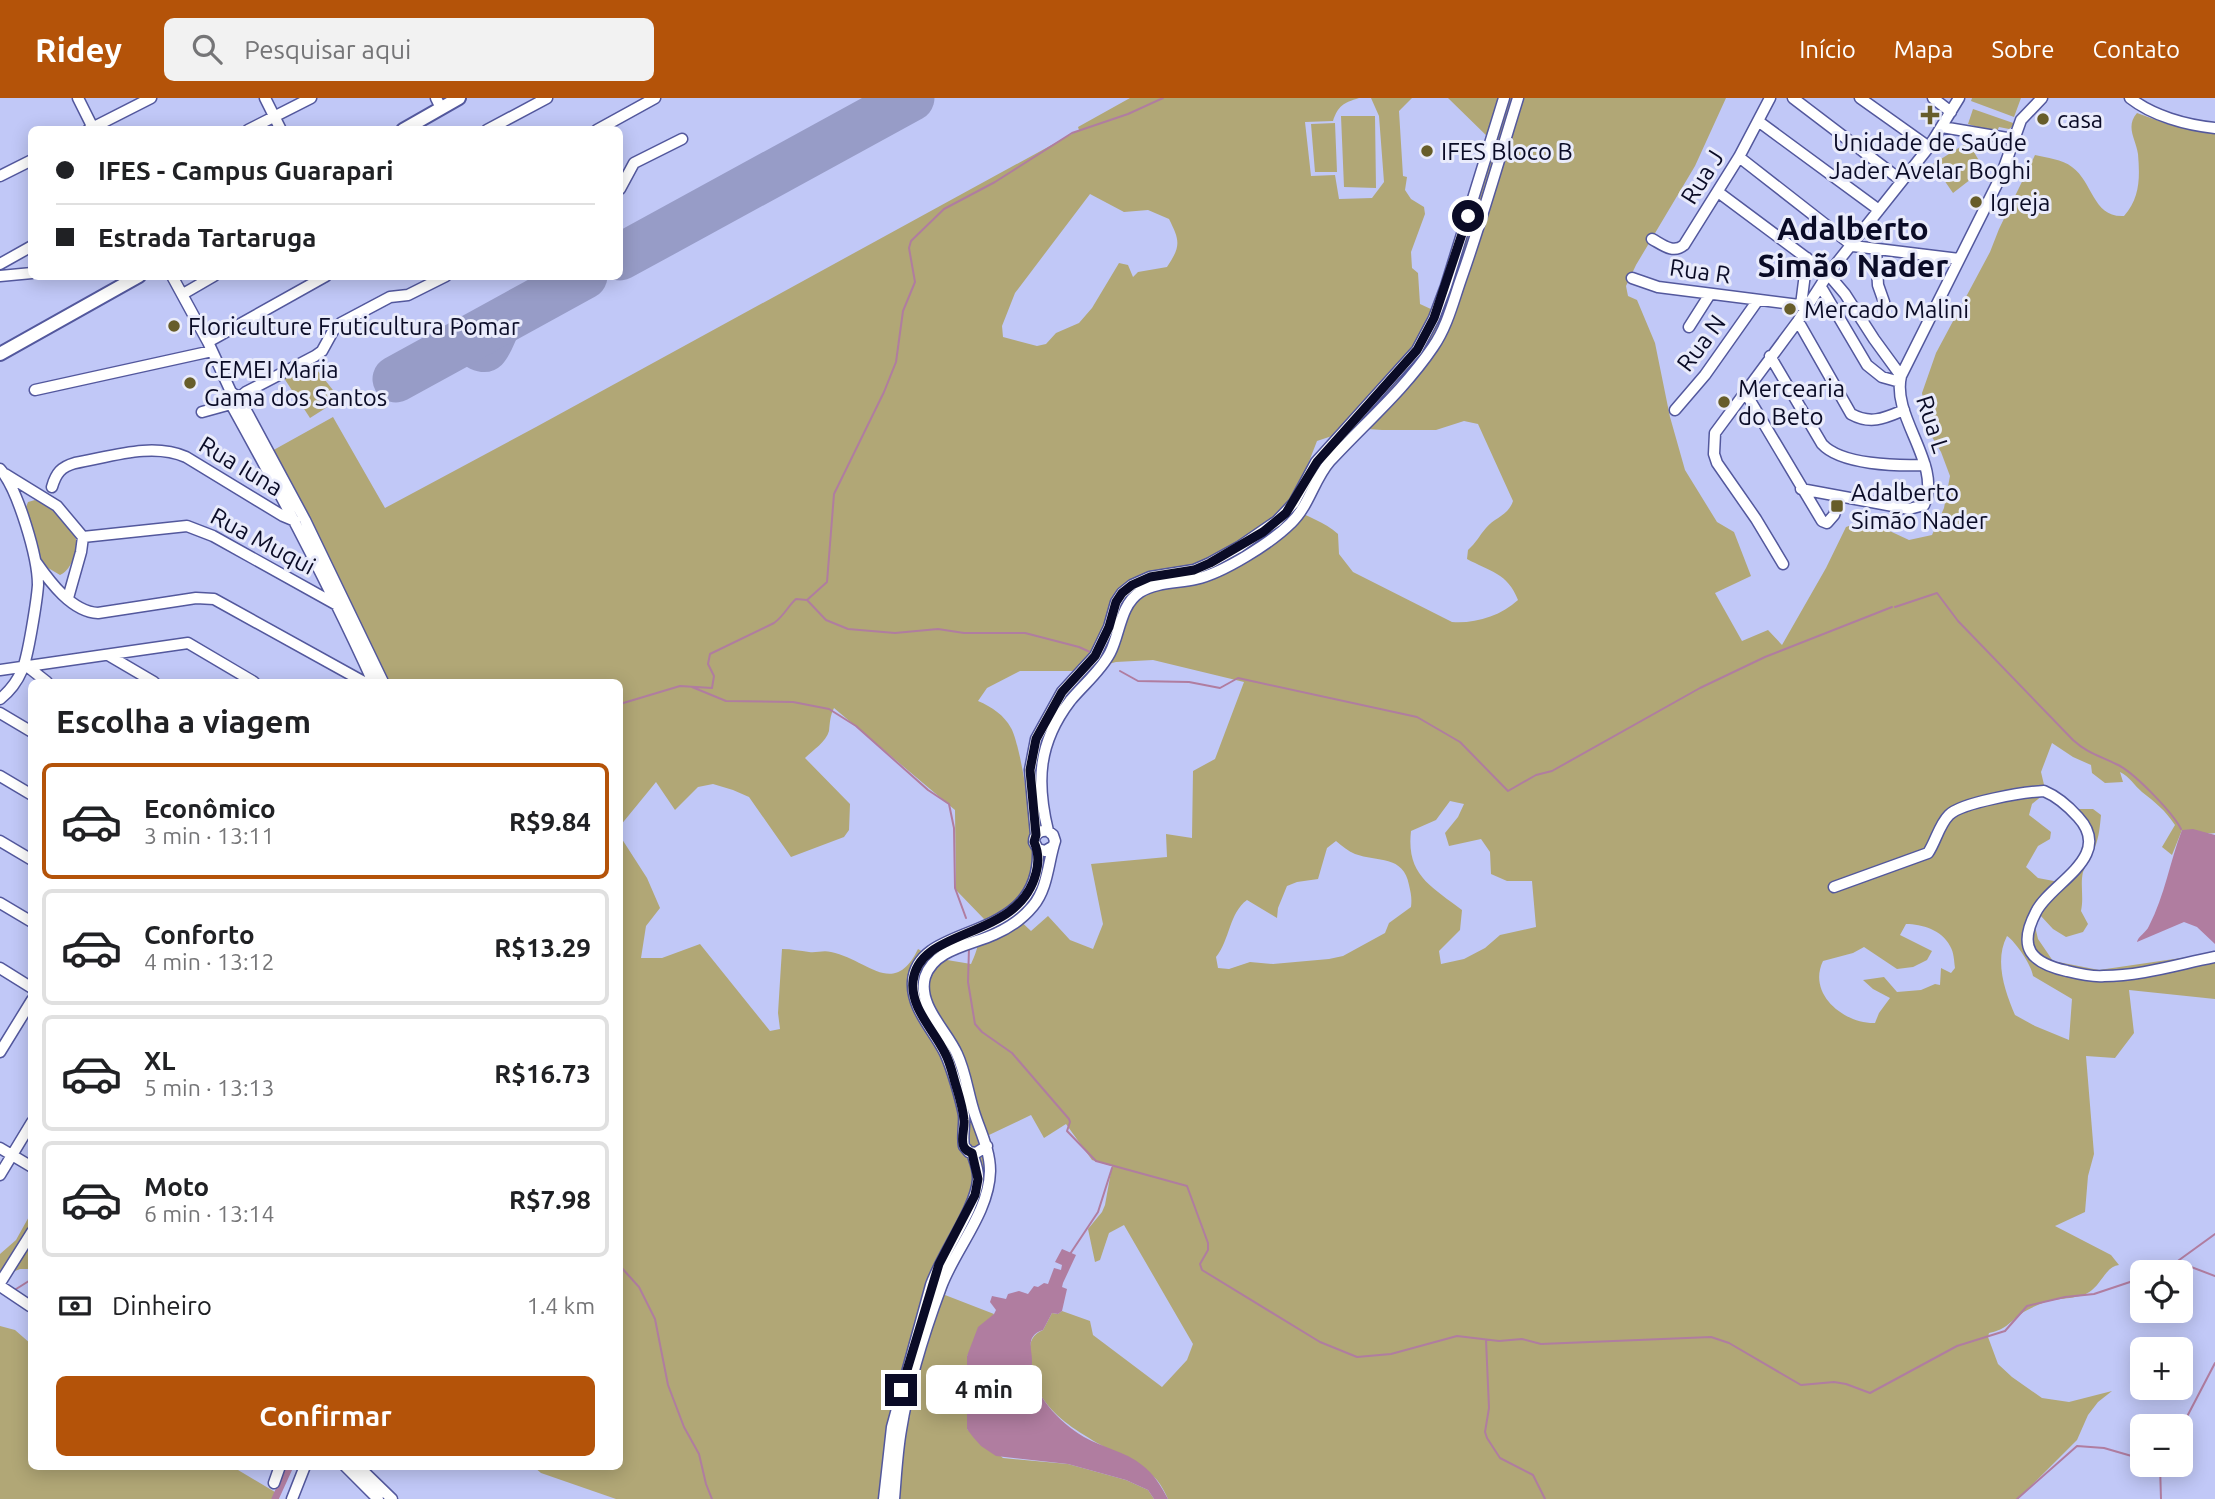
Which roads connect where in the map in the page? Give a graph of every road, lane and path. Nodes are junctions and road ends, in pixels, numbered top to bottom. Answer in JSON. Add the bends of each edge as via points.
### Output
{"nodes":[{"id":1,"x":78,"y":98,"type":"edge"},
{"id":2,"x":151,"y":98,"type":"edge"},
{"id":3,"x":265,"y":98,"type":"edge"},
{"id":4,"x":311,"y":98,"type":"edge"},
{"id":5,"x":459,"y":98,"type":"edge"},
{"id":6,"x":547,"y":98,"type":"edge"},
{"id":7,"x":655,"y":98,"type":"edge"},
{"id":8,"x":1504,"y":98,"type":"edge"},
{"id":9,"x":1518,"y":98,"type":"edge"},
{"id":10,"x":1770,"y":98,"type":"edge"},
{"id":11,"x":1793,"y":98,"type":"edge"},
{"id":12,"x":1860,"y":98,"type":"edge"},
{"id":13,"x":1933,"y":98,"type":"edge"},
{"id":14,"x":1959,"y":98,"type":"edge"},
{"id":15,"x":2042,"y":98,"type":"edge"},
{"id":16,"x":2133,"y":99,"type":"edge"},
{"id":17,"x":438,"y":103,"type":"edge"},
{"id":18,"x":1951,"y":112,"type":"junction"},
{"id":19,"x":274,"y":116,"type":"junction"},
{"id":20,"x":1758,"y":121,"type":"junction"},
{"id":21,"x":91,"y":126,"type":"edge"},
{"id":22,"x":98,"y":126,"type":"edge"},
{"id":23,"x":255,"y":126,"type":"edge"},
{"id":24,"x":279,"y":126,"type":"edge"},
{"id":25,"x":408,"y":126,"type":"edge"},
{"id":26,"x":494,"y":126,"type":"edge"},
{"id":27,"x":604,"y":126,"type":"edge"},
{"id":28,"x":1942,"y":127,"type":"junction"},
{"id":29,"x":2215,"y":128,"type":"edge"},
{"id":30,"x":682,"y":139,"type":"dead end"},
{"id":31,"x":2013,"y":139,"type":"junction"},
{"id":32,"x":1929,"y":147,"type":"junction"},
{"id":33,"x":1739,"y":157,"type":"junction"},
{"id":34,"x":28,"y":162,"type":"edge"},
{"id":35,"x":0,"y":176,"type":"edge"},
{"id":36,"x":1902,"y":181,"type":"junction"},
{"id":37,"x":623,"y":183,"type":"edge"},
{"id":38,"x":1718,"y":192,"type":"junction"},
{"id":39,"x":1880,"y":210,"type":"junction"},
{"id":40,"x":1653,"y":239,"type":"dead end"},
{"id":41,"x":1853,"y":246,"type":"junction"},
{"id":42,"x":28,"y":248,"type":"edge"},
{"id":43,"x":1877,"y":249,"type":"junction"},
{"id":44,"x":1807,"y":258,"type":"junction"},
{"id":45,"x":1959,"y":259,"type":"junction"},
{"id":46,"x":0,"y":264,"type":"edge"},
{"id":47,"x":28,"y":273,"type":"edge"},
{"id":48,"x":1828,"y":274,"type":"junction"},
{"id":49,"x":0,"y":275,"type":"edge"},
{"id":50,"x":1632,"y":278,"type":"dead end"},
{"id":51,"x":132,"y":280,"type":"edge"},
{"id":52,"x":174,"y":280,"type":"edge"},
{"id":53,"x":207,"y":280,"type":"edge"},
{"id":54,"x":319,"y":280,"type":"edge"},
{"id":55,"x":438,"y":280,"type":"edge"},
{"id":56,"x":1821,"y":287,"type":"junction"},
{"id":57,"x":183,"y":294,"type":"junction"},
{"id":58,"x":1710,"y":294,"type":"junction"},
{"id":59,"x":1758,"y":300,"type":"junction"},
{"id":60,"x":1884,"y":302,"type":"dead end"},
{"id":61,"x":1804,"y":305,"type":"junction"},
{"id":62,"x":1798,"y":321,"type":"junction"},
{"id":63,"x":1689,"y":327,"type":"dead end"},
{"id":64,"x":210,"y":347,"type":"junction"},
{"id":65,"x":0,"y":354,"type":"edge"},
{"id":66,"x":1770,"y":356,"type":"junction"},
{"id":67,"x":1900,"y":379,"type":"junction"},
{"id":68,"x":35,"y":390,"type":"dead end"},
{"id":69,"x":1745,"y":392,"type":"junction"},
{"id":70,"x":234,"y":398,"type":"junction"},
{"id":71,"x":1675,"y":410,"type":"dead end"},
{"id":72,"x":1904,"y":410,"type":"junction"},
{"id":73,"x":202,"y":412,"type":"dead end"},
{"id":74,"x":1925,"y":465,"type":"junction"},
{"id":75,"x":2,"y":472,"type":"edge"},
{"id":76,"x":52,"y":487,"type":"junction"},
{"id":77,"x":1801,"y":489,"type":"junction"},
{"id":78,"x":36,"y":494,"type":"junction"},
{"id":79,"x":1840,"y":498,"type":"junction"},
{"id":80,"x":18,"y":503,"type":"junction"},
{"id":81,"x":57,"y":506,"type":"junction"},
{"id":82,"x":296,"y":521,"type":"junction"},
{"id":83,"x":83,"y":537,"type":"junction"},
{"id":84,"x":36,"y":562,"type":"junction"},
{"id":85,"x":1783,"y":564,"type":"dead end"},
{"id":86,"x":49,"y":580,"type":"junction"},
{"id":87,"x":72,"y":580,"type":"junction"},
{"id":88,"x":38,"y":587,"type":"junction"},
{"id":89,"x":68,"y":598,"type":"junction"},
{"id":90,"x":338,"y":605,"type":"junction"},
{"id":91,"x":108,"y":655,"type":"junction"},
{"id":92,"x":26,"y":667,"type":"junction"},
{"id":93,"x":0,"y":670,"type":"edge"},
{"id":94,"x":43,"y":679,"type":"edge"},
{"id":95,"x":149,"y":679,"type":"edge"},
{"id":96,"x":249,"y":679,"type":"edge"},
{"id":97,"x":359,"y":679,"type":"edge"},
{"id":98,"x":372,"y":679,"type":"edge"},
{"id":99,"x":382,"y":679,"type":"edge"},
{"id":100,"x":0,"y":699,"type":"edge"},
{"id":101,"x":0,"y":713,"type":"edge"},
{"id":102,"x":28,"y":730,"type":"edge"},
{"id":103,"x":0,"y":776,"type":"edge"},
{"id":104,"x":28,"y":793,"type":"edge"},
{"id":105,"x":1048,"y":831,"type":"junction"},
{"id":106,"x":1036,"y":835,"type":"junction"},
{"id":107,"x":0,"y":841,"type":"edge"},
{"id":108,"x":1052,"y":847,"type":"junction"},
{"id":109,"x":1038,"y":849,"type":"junction"},
{"id":110,"x":28,"y":858,"type":"edge"},
{"id":111,"x":1834,"y":887,"type":"dead end"},
{"id":112,"x":0,"y":903,"type":"edge"},
{"id":113,"x":28,"y":920,"type":"edge"},
{"id":114,"x":2210,"y":958,"type":"edge"},
{"id":115,"x":0,"y":968,"type":"edge"},
{"id":116,"x":2215,"y":968,"type":"edge"},
{"id":117,"x":28,"y":986,"type":"edge"},
{"id":118,"x":28,"y":1006,"type":"edge"},
{"id":119,"x":0,"y":1052,"type":"edge"},
{"id":120,"x":28,"y":1129,"type":"edge"},
{"id":121,"x":981,"y":1132,"type":"junction"},
{"id":122,"x":964,"y":1136,"type":"junction"},
{"id":123,"x":987,"y":1146,"type":"junction"},
{"id":124,"x":0,"y":1148,"type":"edge"},
{"id":125,"x":972,"y":1153,"type":"junction"},
{"id":126,"x":12,"y":1155,"type":"junction"},
{"id":127,"x":28,"y":1165,"type":"edge"},
{"id":128,"x":0,"y":1175,"type":"edge"},
{"id":129,"x":28,"y":1238,"type":"edge"},
{"id":130,"x":2,"y":1286,"type":"edge"},
{"id":131,"x":28,"y":1305,"type":"edge"},
{"id":132,"x":279,"y":1470,"type":"edge"},
{"id":133,"x":303,"y":1470,"type":"edge"},
{"id":134,"x":349,"y":1470,"type":"edge"},
{"id":135,"x":362,"y":1470,"type":"edge"},
{"id":136,"x":274,"y":1483,"type":"dead end"},
{"id":137,"x":292,"y":1499,"type":"edge"},
{"id":138,"x":378,"y":1499,"type":"edge"},
{"id":139,"x":392,"y":1499,"type":"edge"},
{"id":140,"x":884,"y":1499,"type":"edge"},
{"id":141,"x":894,"y":1499,"type":"edge"}],
"edges":[{"from":1,"to":21,"type":"street"},
{"from":2,"to":22,"type":"street"},
{"from":3,"to":19,"type":"street"},
{"from":4,"to":19,"type":"street"},
{"from":5,"to":17,"type":"main road"},
{"from":6,"to":26,"type":"street"},
{"from":7,"to":27,"type":"street"},
{"from":8,"to":106,"type":"street","via":[[1446,286],[1417,350],[1317,462],[1294,503],[1277,521],[1210,563],[1150,577],[1122,593],[1095,656],[1062,692],[1036,739],[1030,770]]},
{"from":9,"to":105,"type":"street","via":[[1465,266],[1434,346],[1330,461],[1292,523],[1210,576],[1140,592],[1129,603],[1111,652],[1070,702],[1047,743],[1040,788]]},
{"from":10,"to":20,"type":"street","name":"Rua J"},
{"from":11,"to":36,"type":"street"},
{"from":12,"to":32,"type":"street"},
{"from":13,"to":18,"type":"street"},
{"from":14,"to":18,"type":"street"},
{"from":15,"to":31,"type":"street","name":"Rua L","via":[[2021,120]]},
{"from":16,"to":29,"type":"street","via":[[2160,114]]},
{"from":17,"to":25,"type":"main road"},
{"from":18,"to":28,"type":"street"},
{"from":19,"to":23,"type":"street"},
{"from":19,"to":24,"type":"street"},
{"from":20,"to":33,"type":"street","name":"Rua J"},
{"from":20,"to":39,"type":"street"},
{"from":28,"to":31,"type":"street"},
{"from":28,"to":32,"type":"street"},
{"from":30,"to":37,"type":"street","via":[[634,163]]},
{"from":31,"to":45,"type":"street","name":"Rua L","via":[[2001,176]]},
{"from":32,"to":36,"type":"street"},
{"from":33,"to":38,"type":"street","name":"Rua J"},
{"from":33,"to":41,"type":"street"},
{"from":34,"to":35,"type":"street"},
{"from":36,"to":39,"type":"street"},
{"from":38,"to":40,"type":"street","name":"Rua J","via":[[1681,248],[1672,250]]},
{"from":38,"to":44,"type":"street"},
{"from":39,"to":41,"type":"street"},
{"from":41,"to":43,"type":"street"},
{"from":41,"to":48,"type":"street"},
{"from":42,"to":46,"type":"street"},
{"from":43,"to":45,"type":"street"},
{"from":43,"to":60,"type":"street","via":[[1878,285]]},
{"from":44,"to":48,"type":"street"},
{"from":44,"to":61,"type":"street"},
{"from":45,"to":67,"type":"street","name":"Rua L"},
{"from":47,"to":49,"type":"street"},
{"from":48,"to":56,"type":"street"},
{"from":48,"to":67,"type":"street"},
{"from":50,"to":58,"type":"street","name":"Rua R","via":[[1650,286]]},
{"from":51,"to":65,"type":"main road"},
{"from":52,"to":57,"type":"street"},
{"from":53,"to":57,"type":"street"},
{"from":54,"to":64,"type":"street"},
{"from":55,"to":70,"type":"street","via":[[408,295],[390,297],[341,323],[315,356]]},
{"from":56,"to":61,"type":"street"},
{"from":56,"to":67,"type":"street","via":[[1867,365],[1882,377]]},
{"from":57,"to":64,"type":"street"},
{"from":58,"to":59,"type":"street","name":"Rua R"},
{"from":58,"to":63,"type":"street"},
{"from":59,"to":61,"type":"street","name":"Rua R"},
{"from":59,"to":71,"type":"street","name":"Rua N"},
{"from":61,"to":62,"type":"street"},
{"from":62,"to":66,"type":"street"},
{"from":62,"to":72,"type":"street","via":[[1851,414],[1873,421]]},
{"from":64,"to":68,"type":"street"},
{"from":64,"to":70,"type":"street"},
{"from":66,"to":69,"type":"street"},
{"from":66,"to":74,"type":"street","via":[[1829,452],[1853,459]]},
{"from":67,"to":72,"type":"street","name":"Rua L"},
{"from":69,"to":77,"type":"street"},
{"from":69,"to":85,"type":"street","via":[[1715,433],[1714,454]]},
{"from":70,"to":73,"type":"street"},
{"from":70,"to":82,"type":"street"},
{"from":70,"to":99,"type":"street","via":[[305,520]]},
{"from":72,"to":74,"type":"street","name":"Rua L"},
{"from":74,"to":79,"type":"street","name":"Rua L","via":[[1927,493],[1921,507]]},
{"from":75,"to":78,"type":"street"},
{"from":75,"to":80,"type":"street"},
{"from":76,"to":78,"type":"street"},
{"from":76,"to":81,"type":"street"},
{"from":76,"to":82,"type":"street","name":"Rua Iuna","via":[[56,474],[75,463],[150,450],[172,451]]},
{"from":77,"to":79,"type":"street","name":"Rua L"},
{"from":77,"to":79,"type":"street","via":[[1825,523],[1830,522]]},
{"from":78,"to":80,"type":"street"},
{"from":78,"to":81,"type":"street"},
{"from":80,"to":84,"type":"street"},
{"from":81,"to":83,"type":"street"},
{"from":82,"to":90,"type":"street"},
{"from":83,"to":87,"type":"street"},
{"from":83,"to":90,"type":"street","name":"Rua Muqui","via":[[187,526]]},
{"from":84,"to":86,"type":"street"},
{"from":84,"to":88,"type":"street"},
{"from":86,"to":87,"type":"street"},
{"from":86,"to":88,"type":"street"},
{"from":86,"to":89,"type":"street"},
{"from":87,"to":89,"type":"street"},
{"from":88,"to":92,"type":"street"},
{"from":89,"to":97,"type":"street","via":[[83,610],[98,613],[215,599]]},
{"from":90,"to":98,"type":"street"},
{"from":91,"to":92,"type":"street"},
{"from":91,"to":95,"type":"street"},
{"from":91,"to":96,"type":"street","via":[[188,643]]},
{"from":92,"to":93,"type":"street"},
{"from":92,"to":94,"type":"street"},
{"from":92,"to":100,"type":"street"},
{"from":101,"to":102,"type":"street"},
{"from":103,"to":104,"type":"street"},
{"from":105,"to":106,"type":"street"},
{"from":105,"to":108,"type":"street","via":[[1054,838]]},
{"from":106,"to":109,"type":"street"},
{"from":107,"to":110,"type":"street"},
{"from":108,"to":109,"type":"street"},
{"from":108,"to":121,"type":"street","via":[[1035,904],[1010,926],[941,956],[925,978],[929,1006],[956,1052]]},
{"from":109,"to":122,"type":"street","via":[[1033,882],[1022,902],[1002,918],[929,951],[915,973],[914,995],[950,1067],[963,1113]]},
{"from":111,"to":114,"type":"street","via":[[1928,853],[1954,811],[1987,799],[2044,791],[2082,822],[2088,844],[2079,866],[2034,914],[2028,933],[2031,954],[2049,966],[2104,976]]},
{"from":112,"to":113,"type":"street"},
{"from":114,"to":116,"type":"street"},
{"from":115,"to":117,"type":"street"},
{"from":118,"to":119,"type":"street"},
{"from":120,"to":126,"type":"street"},
{"from":121,"to":122,"type":"street"},
{"from":121,"to":123,"type":"street"},
{"from":122,"to":125,"type":"street","via":[[964,1146]]},
{"from":123,"to":125,"type":"street"},
{"from":123,"to":141,"type":"street","via":[[990,1171],[985,1200],[949,1266],[932,1312],[901,1430]]},
{"from":124,"to":126,"type":"street"},
{"from":125,"to":140,"type":"street","via":[[978,1179],[975,1195],[931,1284],[892,1427]]},
{"from":126,"to":127,"type":"street"},
{"from":126,"to":128,"type":"street"},
{"from":129,"to":130,"type":"street"},
{"from":130,"to":131,"type":"street"},
{"from":132,"to":136,"type":"street"},
{"from":133,"to":137,"type":"street"},
{"from":134,"to":138,"type":"street"},
{"from":135,"to":139,"type":"street"}]}
